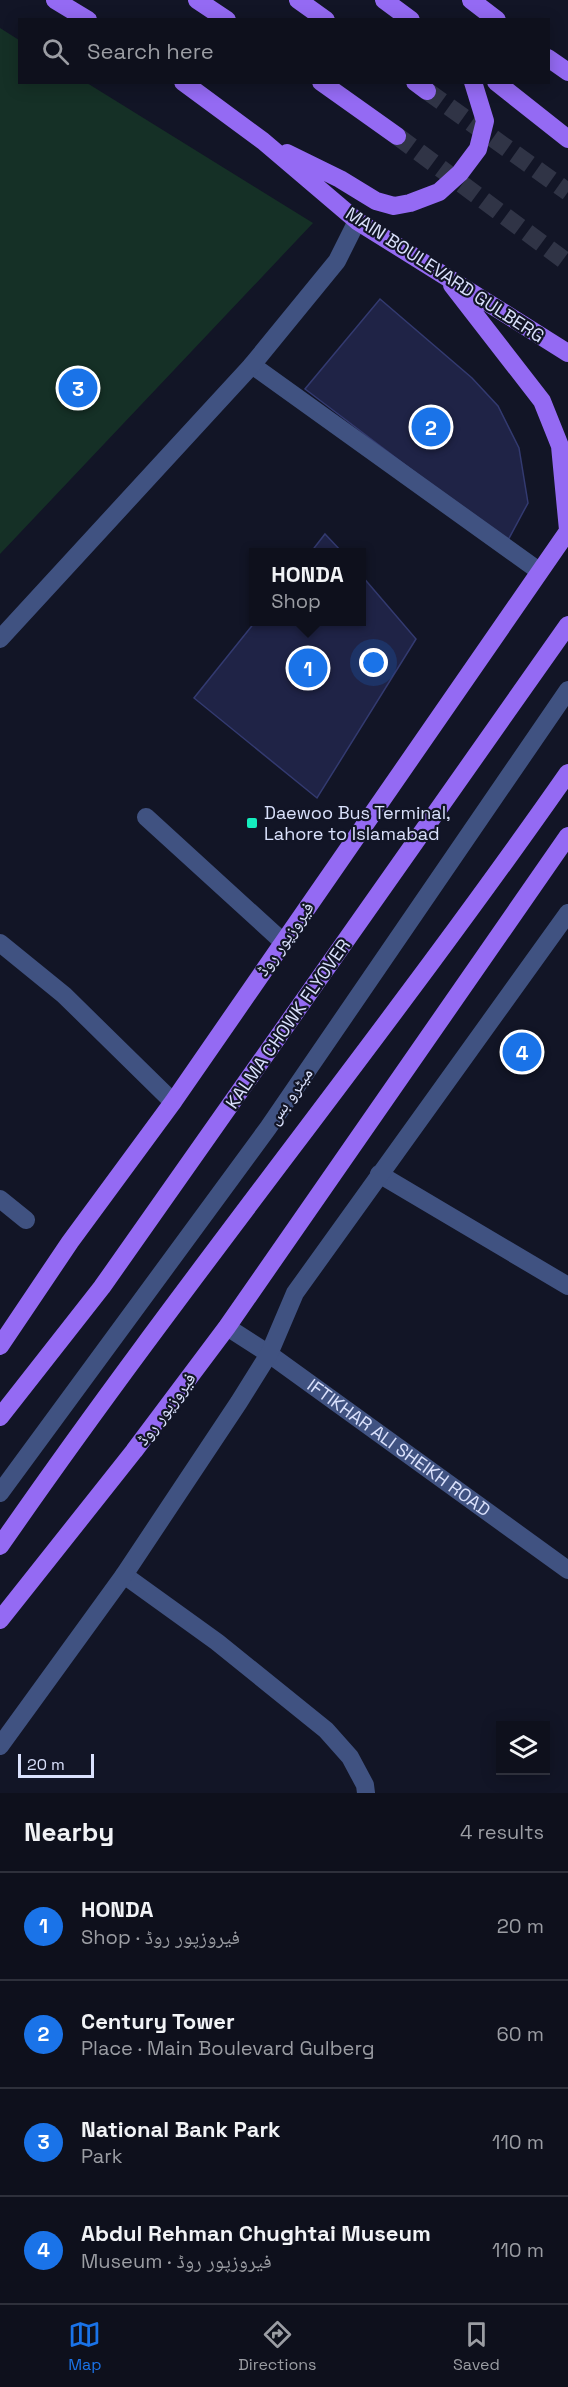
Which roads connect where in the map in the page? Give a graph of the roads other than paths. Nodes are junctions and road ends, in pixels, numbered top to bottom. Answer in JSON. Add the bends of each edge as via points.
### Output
{"nodes":[{"id":1,"x":55,"y":0,"type":"edge"},
{"id":2,"x":197,"y":0,"type":"edge"},
{"id":3,"x":298,"y":0,"type":"edge"},
{"id":4,"x":384,"y":0,"type":"edge"},
{"id":5,"x":471,"y":0,"type":"edge"},
{"id":6,"x":85,"y":18,"type":"edge"},
{"id":7,"x":224,"y":18,"type":"edge"},
{"id":8,"x":323,"y":18,"type":"edge"},
{"id":9,"x":408,"y":18,"type":"edge"},
{"id":10,"x":494,"y":18,"type":"edge"},
{"id":11,"x":550,"y":58,"type":"edge"},
{"id":12,"x":568,"y":72,"type":"edge"},
{"id":13,"x":186,"y":84,"type":"edge"},
{"id":14,"x":324,"y":84,"type":"edge"},
{"id":15,"x":474,"y":84,"type":"edge"},
{"id":16,"x":499,"y":84,"type":"edge"},
{"id":17,"x":397,"y":136,"type":"tunnel mouth"},
{"id":18,"x":568,"y":139,"type":"edge"},
{"id":19,"x":263,"y":141,"type":"junction"},
{"id":20,"x":357,"y":221,"type":"junction"},
{"id":21,"x":444,"y":274,"type":"junction"},
{"id":22,"x":568,"y":353,"type":"edge"},
{"id":23,"x":252,"y":365,"type":"junction"},
{"id":24,"x":568,"y":531,"type":"edge"},
{"id":25,"x":539,"y":571,"type":"junction"},
{"id":26,"x":568,"y":625,"type":"edge"},
{"id":27,"x":0,"y":639,"type":"edge"},
{"id":28,"x":568,"y":690,"type":"edge"},
{"id":29,"x":568,"y":773,"type":"edge"},
{"id":30,"x":146,"y":817,"type":"dead end"},
{"id":31,"x":568,"y":836,"type":"edge"},
{"id":32,"x":568,"y":913,"type":"edge"},
{"id":33,"x":283,"y":942,"type":"junction"},
{"id":34,"x":0,"y":943,"type":"edge"},
{"id":35,"x":173,"y":1102,"type":"junction"},
{"id":36,"x":379,"y":1174,"type":"junction"},
{"id":37,"x":0,"y":1198,"type":"edge"},
{"id":38,"x":26,"y":1220,"type":"dead end"},
{"id":39,"x":568,"y":1286,"type":"edge"},
{"id":40,"x":227,"y":1327,"type":"junction"},
{"id":41,"x":0,"y":1346,"type":"edge"},
{"id":42,"x":268,"y":1354,"type":"junction"},
{"id":43,"x":0,"y":1417,"type":"edge"},
{"id":44,"x":0,"y":1493,"type":"edge"},
{"id":45,"x":0,"y":1546,"type":"edge"},
{"id":46,"x":568,"y":1570,"type":"edge"},
{"id":47,"x":124,"y":1575,"type":"junction"},
{"id":48,"x":0,"y":1620,"type":"edge"},
{"id":49,"x":0,"y":1746,"type":"edge"},
{"id":50,"x":366,"y":1793,"type":"edge"}],
"edges":[{"from":1,"to":6,"type":"main road"},
{"from":2,"to":7,"type":"main road"},
{"from":3,"to":8,"type":"main road"},
{"from":4,"to":9,"type":"main road"},
{"from":5,"to":10,"type":"main road"},
{"from":11,"to":12,"type":"main road"},
{"from":13,"to":19,"type":"main road","name":"MAIN BOULEVARD GULBERG"},
{"from":14,"to":17,"type":"main road"},
{"from":15,"to":19,"type":"main road","via":[[485,121],[478,149],[439,192],[410,203],[394,206],[376,201]]},
{"from":16,"to":18,"type":"main road"},
{"from":19,"to":20,"type":"main road","name":"MAIN BOULEVARD GULBERG"},
{"from":20,"to":21,"type":"main road","name":"MAIN BOULEVARD GULBERG"},
{"from":20,"to":23,"type":"street","via":[[337,261]]},
{"from":21,"to":22,"type":"main road","name":"MAIN BOULEVARD GULBERG"},
{"from":21,"to":24,"type":"main road","via":[[542,401],[560,446]]},
{"from":23,"to":25,"type":"street"},
{"from":23,"to":27,"type":"street"},
{"from":24,"to":25,"type":"main road","name":"فیروزپور روڈ"},
{"from":25,"to":33,"type":"main road","name":"فیروزپور روڈ"},
{"from":26,"to":43,"type":"main road","name":"KALMA CHOWK FLYOVER","via":[[102,1287]]},
{"from":28,"to":44,"type":"street","name":"میٹرو بس","via":[[268,1128]]},
{"from":29,"to":45,"type":"main road","via":[[486,891]]},
{"from":30,"to":33,"type":"street"},
{"from":31,"to":40,"type":"main road","name":"فیروزپور روڈ"},
{"from":32,"to":36,"type":"street"},
{"from":33,"to":35,"type":"main road","name":"فیروزپور روڈ"},
{"from":34,"to":35,"type":"street","via":[[64,995]]},
{"from":35,"to":41,"type":"main road","name":"فیروزپور روڈ","via":[[70,1242]]},
{"from":36,"to":39,"type":"street"},
{"from":36,"to":42,"type":"street","via":[[295,1293]]},
{"from":37,"to":38,"type":"street"},
{"from":40,"to":42,"type":"street","name":"IFTIKHAR ALI SHEIKH ROAD"},
{"from":40,"to":48,"type":"main road","name":"فیروزپور روڈ"},
{"from":42,"to":46,"type":"street","name":"IFTIKHAR ALI SHEIKH ROAD"},
{"from":42,"to":47,"type":"street"},
{"from":47,"to":49,"type":"street"},
{"from":47,"to":50,"type":"street","via":[[217,1642],[326,1730],[350,1757]]}]}
